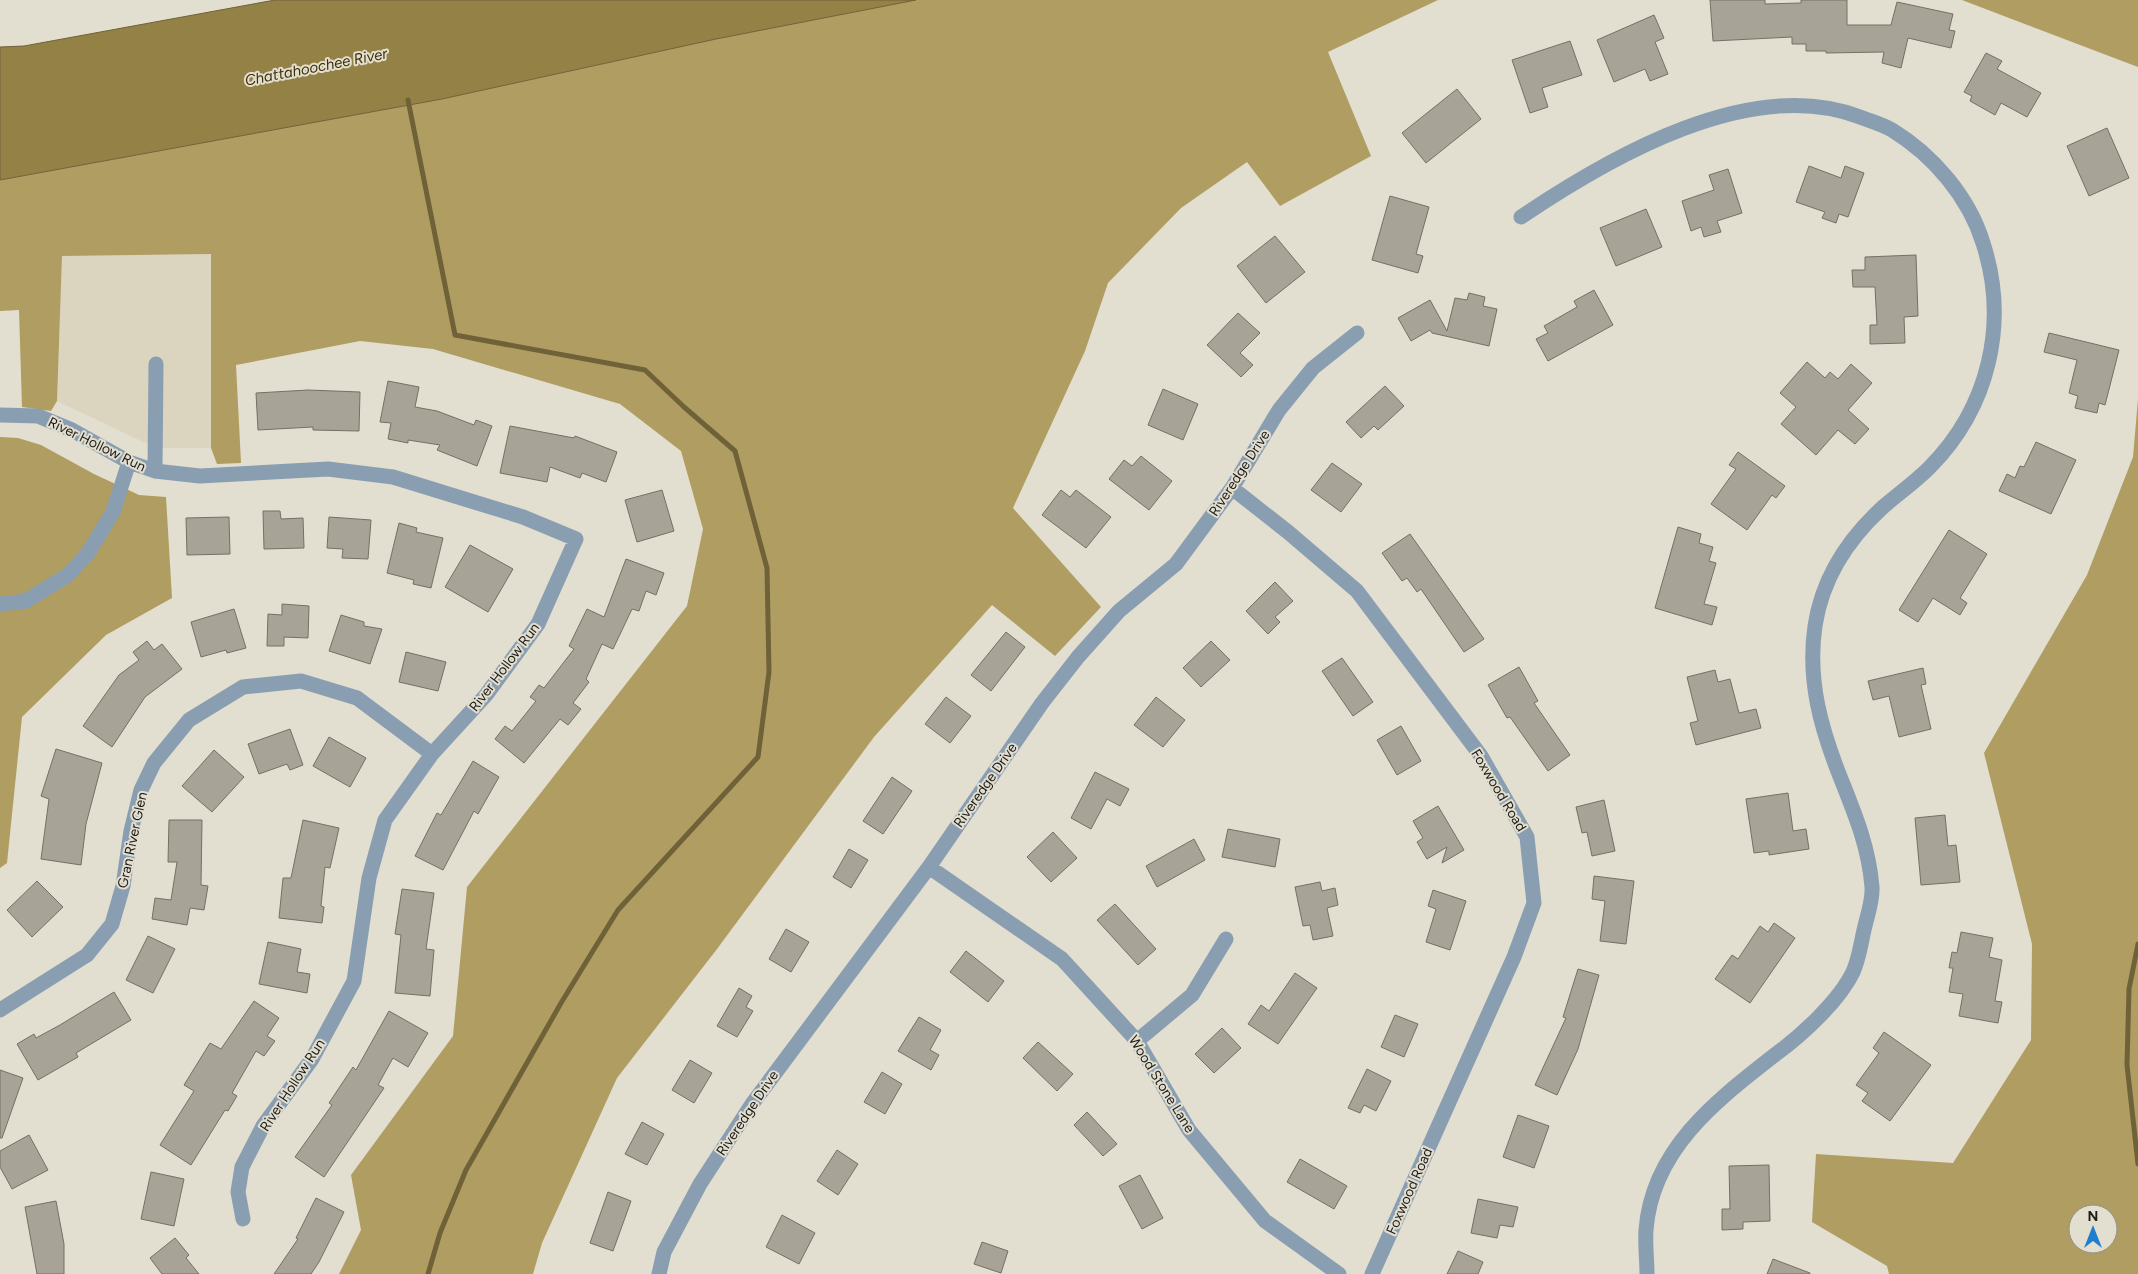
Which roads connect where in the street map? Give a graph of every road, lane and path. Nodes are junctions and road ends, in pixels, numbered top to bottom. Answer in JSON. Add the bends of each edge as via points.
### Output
{"nodes":[{"id":1,"x":1522,"y":217,"type":"dead end"},
{"id":2,"x":1357,"y":334,"type":"dead end"},
{"id":3,"x":156,"y":364,"type":"dead end"},
{"id":4,"x":0,"y":415,"type":"edge"},
{"id":5,"x":128,"y":462,"type":"junction"},
{"id":6,"x":155,"y":471,"type":"junction"},
{"id":7,"x":1232,"y":488,"type":"junction"},
{"id":8,"x":0,"y":604,"type":"edge"},
{"id":9,"x":432,"y":754,"type":"junction"},
{"id":10,"x":929,"y":867,"type":"junction"},
{"id":11,"x":1226,"y":939,"type":"dead end"},
{"id":12,"x":0,"y":1010,"type":"edge"},
{"id":13,"x":1137,"y":1041,"type":"junction"},
{"id":14,"x":243,"y":1219,"type":"dead end"},
{"id":15,"x":659,"y":1274,"type":"edge"},
{"id":16,"x":1339,"y":1274,"type":"edge"},
{"id":17,"x":1372,"y":1274,"type":"edge"},
{"id":18,"x":1647,"y":1274,"type":"edge"}],
"edges":[{"from":1,"to":18,"type":"street","via":[[1614,159],[1692,126],[1738,111],[1787,104],[1837,108],[1889,128],[1925,154],[1955,188],[1978,224],[1992,268],[1995,309],[1992,350],[1979,394],[1959,431],[1930,467],[1880,509],[1849,541],[1830,577],[1815,622],[1812,669],[1820,716],[1867,851],[1872,892],[1853,972],[1832,1002],[1802,1034],[1723,1096],[1676,1147],[1657,1181],[1646,1228]]},
{"from":2,"to":7,"type":"street","name":"Riveredge Drive","via":[[1313,368],[1284,403]]},
{"from":3,"to":6,"type":"street"},
{"from":4,"to":5,"type":"street","name":"River Hollow Run","via":[[38,416],[72,430]]},
{"from":5,"to":6,"type":"street","name":"River Hollow Run"},
{"from":5,"to":8,"type":"street","via":[[113,512],[88,553],[68,575],[26,601]]},
{"from":6,"to":9,"type":"street","name":"River Hollow Run","via":[[200,476],[328,469],[392,477],[523,517],[576,539],[538,624],[486,695]]},
{"from":7,"to":10,"type":"street","name":"Riveredge Drive","via":[[1176,564],[1119,611],[1066,672]]},
{"from":7,"to":17,"type":"street","name":"Foxwood Road","via":[[1357,591],[1482,756],[1527,837],[1534,903],[1514,957]]},
{"from":9,"to":12,"type":"street","name":"Gran River Glen","via":[[357,698],[301,681],[243,687],[189,720],[154,763],[141,790],[123,886],[112,924],[87,955]]},
{"from":9,"to":14,"type":"street","name":"River Hollow Run","via":[[385,820],[369,878],[354,981],[312,1059],[264,1126],[242,1167],[238,1192]]},
{"from":10,"to":13,"type":"street","name":"Wood Stone Lane","via":[[1062,959]]},
{"from":10,"to":15,"type":"street","name":"Riveredge Drive","via":[[752,1104],[700,1184],[664,1252]]},
{"from":11,"to":13,"type":"street","via":[[1192,995]]},
{"from":13,"to":16,"type":"street","name":"Wood Stone Lane","via":[[1189,1130],[1264,1221]]}]}
